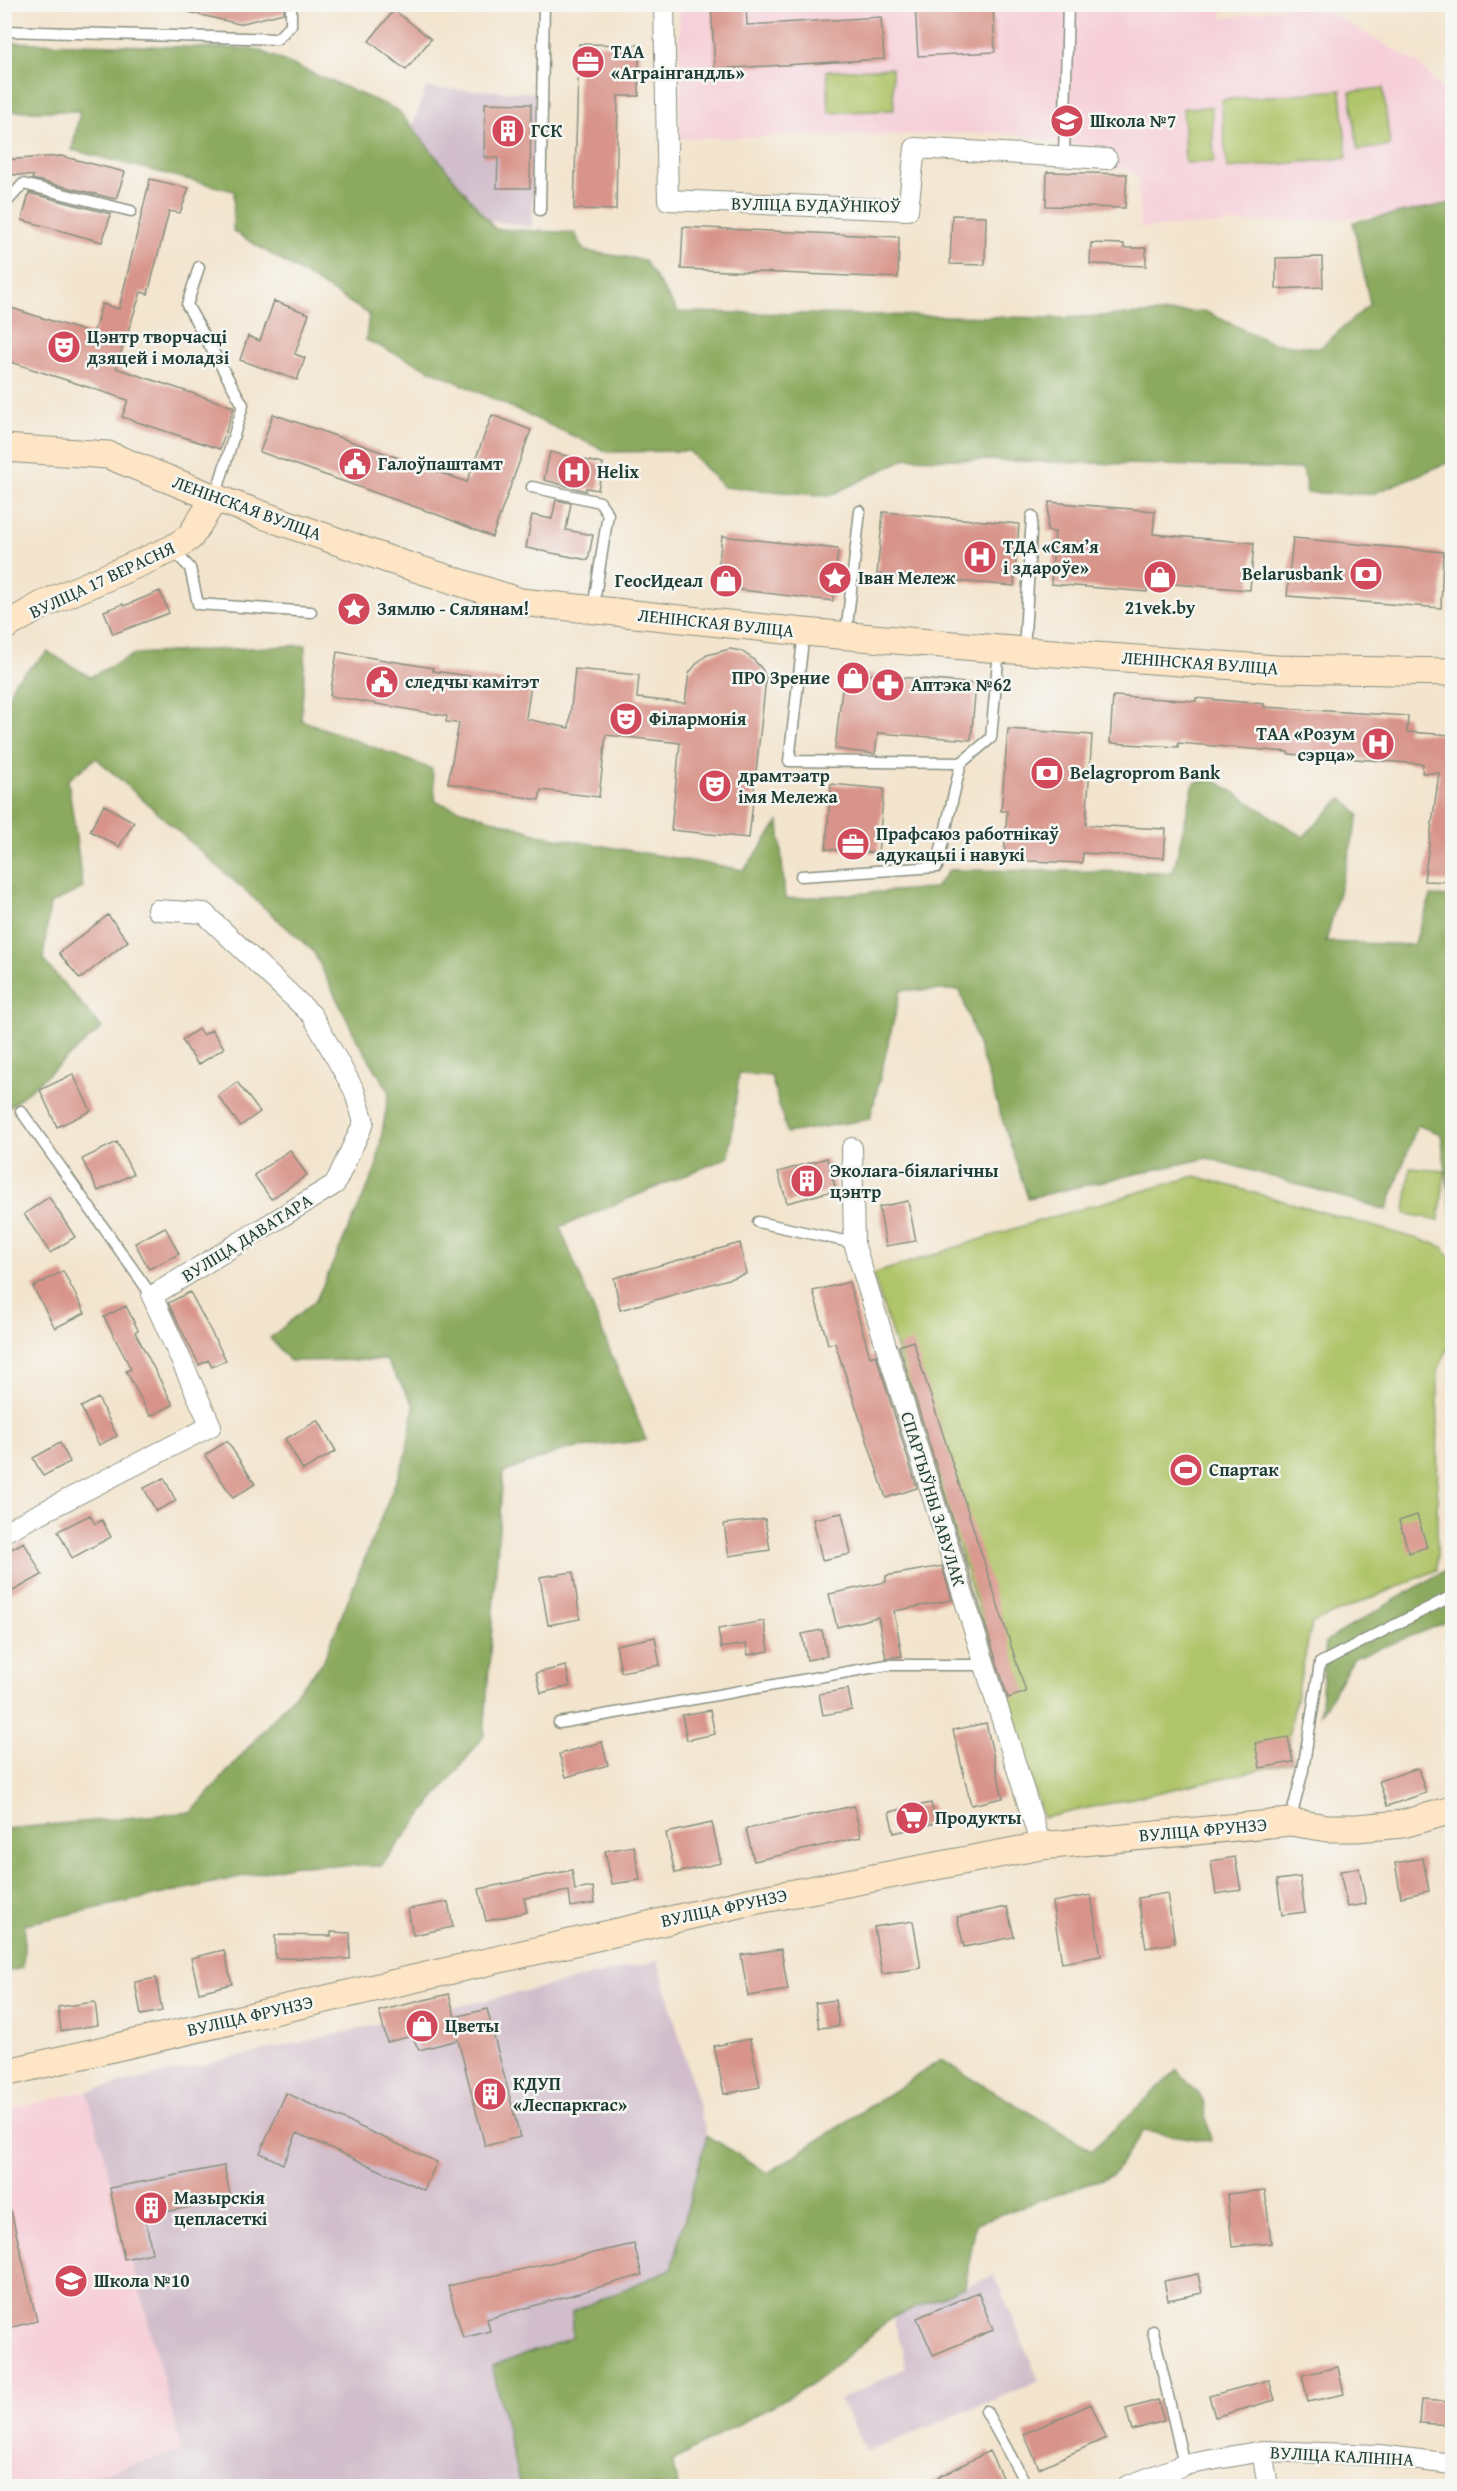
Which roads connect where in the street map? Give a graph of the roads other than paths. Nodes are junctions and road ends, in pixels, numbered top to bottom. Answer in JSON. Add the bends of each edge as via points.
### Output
{"nodes":[{"id":1,"x":291,"y":4,"type":"edge"},
{"id":2,"x":544,"y":4,"type":"edge"},
{"id":3,"x":664,"y":4,"type":"edge"},
{"id":4,"x":1068,"y":4,"type":"edge"},
{"id":5,"x":4,"y":31,"type":"edge"},
{"id":6,"x":1064,"y":156,"type":"junction"},
{"id":7,"x":1107,"y":159,"type":"dead end"},
{"id":8,"x":4,"y":205,"type":"edge"},
{"id":9,"x":540,"y":210,"type":"dead end"},
{"id":10,"x":131,"y":211,"type":"dead end"},
{"id":11,"x":199,"y":267,"type":"dead end"},
{"id":12,"x":4,"y":448,"type":"edge"},
{"id":13,"x":532,"y":488,"type":"dead end"},
{"id":14,"x":215,"y":498,"type":"junction"},
{"id":15,"x":860,"y":511,"type":"dead end"},
{"id":16,"x":1032,"y":516,"type":"dead end"},
{"id":17,"x":172,"y":549,"type":"junction"},
{"id":18,"x":593,"y":610,"type":"junction"},
{"id":19,"x":310,"y":612,"type":"dead end"},
{"id":20,"x":4,"y":627,"type":"edge"},
{"id":21,"x":804,"y":632,"type":"junction"},
{"id":22,"x":846,"y":636,"type":"junction"},
{"id":23,"x":1012,"y":650,"type":"junction"},
{"id":24,"x":1452,"y":672,"type":"edge"},
{"id":25,"x":961,"y":763,"type":"junction"},
{"id":26,"x":801,"y":876,"type":"dead end"},
{"id":27,"x":157,"y":910,"type":"dead end"},
{"id":28,"x":21,"y":1112,"type":"dead end"},
{"id":29,"x":852,"y":1148,"type":"dead end"},
{"id":30,"x":758,"y":1222,"type":"dead end"},
{"id":31,"x":854,"y":1243,"type":"junction"},
{"id":32,"x":152,"y":1296,"type":"junction"},
{"id":33,"x":4,"y":1532,"type":"edge"},
{"id":34,"x":1452,"y":1596,"type":"edge"},
{"id":35,"x":984,"y":1665,"type":"junction"},
{"id":36,"x":559,"y":1723,"type":"dead end"},
{"id":37,"x":1452,"y":1810,"type":"edge"},
{"id":38,"x":1290,"y":1822,"type":"junction"},
{"id":39,"x":1041,"y":1846,"type":"junction"},
{"id":40,"x":4,"y":2073,"type":"edge"},
{"id":41,"x":1153,"y":2331,"type":"dead end"},
{"id":42,"x":986,"y":2411,"type":"dead end"},
{"id":43,"x":1262,"y":2451,"type":"junction"},
{"id":44,"x":1452,"y":2464,"type":"edge"},
{"id":45,"x":1184,"y":2465,"type":"junction"},
{"id":46,"x":1027,"y":2487,"type":"edge"},
{"id":47,"x":1128,"y":2487,"type":"edge"},
{"id":48,"x":1268,"y":2487,"type":"edge"}],
"edges":[{"from":1,"to":5,"type":"lane","via":[[291,25],[277,39]]},
{"from":2,"to":9,"type":"lane"},
{"from":3,"to":6,"type":"street","name":"ВУЛІЦА БУДАЎНІКОЎ","via":[[668,200],[908,210],[915,148]]},
{"from":4,"to":6,"type":"lane"},
{"from":6,"to":7,"type":"street","name":"ВУЛІЦА БУДАЎНІКОЎ"},
{"from":8,"to":10,"type":"lane","via":[[23,184]]},
{"from":11,"to":14,"type":"lane","via":[[187,305],[243,405]]},
{"from":12,"to":14,"type":"street","name":"ЛЕНІНСКАЯ ВУЛІЦА","via":[[108,455]]},
{"from":13,"to":18,"type":"lane","via":[[600,502],[608,514]]},
{"from":14,"to":17,"type":"street","name":"ВУЛІЦА 17 ВЕРАСНЯ","via":[[190,537]]},
{"from":14,"to":18,"type":"street","name":"ЛЕНІНСКАЯ ВУЛІЦА","via":[[521,602]]},
{"from":15,"to":22,"type":"lane"},
{"from":16,"to":23,"type":"lane"},
{"from":17,"to":19,"type":"lane","via":[[190,568],[198,604]]},
{"from":17,"to":20,"type":"street","name":"ВУЛІЦА 17 ВЕРАСНЯ","via":[[42,605]]},
{"from":18,"to":21,"type":"street","name":"ЛЕНІНСКАЯ ВУЛІЦА"},
{"from":21,"to":22,"type":"street","name":"ЛЕНІНСКАЯ ВУЛІЦА"},
{"from":21,"to":25,"type":"lane","via":[[789,761]]},
{"from":22,"to":23,"type":"street","name":"ЛЕНІНСКАЯ ВУЛІЦА"},
{"from":23,"to":24,"type":"street","name":"ЛЕНІНСКАЯ ВУЛІЦА","via":[[1277,669]]},
{"from":23,"to":25,"type":"lane","via":[[991,738]]},
{"from":25,"to":26,"type":"lane","via":[[937,867]]},
{"from":27,"to":32,"type":"street","name":"ВУЛІЦА ДАВАТАРА","via":[[204,913],[312,1015],[354,1090],[364,1122],[335,1184]]},
{"from":28,"to":32,"type":"lane"},
{"from":29,"to":31,"type":"street","name":"СПАРТЫЎНЫ ЗАВУЛАК"},
{"from":30,"to":31,"type":"lane"},
{"from":31,"to":35,"type":"street","name":"СПАРТЫЎНЫ ЗАВУЛАК"},
{"from":32,"to":33,"type":"street","via":[[211,1426]]},
{"from":34,"to":38,"type":"lane","via":[[1320,1663],[1303,1770]]},
{"from":35,"to":36,"type":"lane","via":[[886,1665]]},
{"from":35,"to":39,"type":"street","name":"СПАРТЫЎНЫ ЗАВУЛАК"},
{"from":37,"to":38,"type":"street","name":"ВУЛІЦА ФРУНЗЭ","via":[[1403,1824],[1328,1828]]},
{"from":38,"to":39,"type":"street","name":"ВУЛІЦА ФРУНЗЭ"},
{"from":39,"to":40,"type":"street","name":"ВУЛІЦА ФРУНЗЭ","via":[[753,1901]]},
{"from":41,"to":45,"type":"lane"},
{"from":42,"to":46,"type":"lane"},
{"from":43,"to":44,"type":"street","name":"ВУЛІЦА КАЛІНІНА","via":[[1379,2455]]},
{"from":43,"to":45,"type":"street","name":"ВУЛІЦА КАЛІНІНА"},
{"from":43,"to":48,"type":"street"},
{"from":45,"to":47,"type":"street","name":"ВУЛІЦА КАЛІНІНА"}]}
